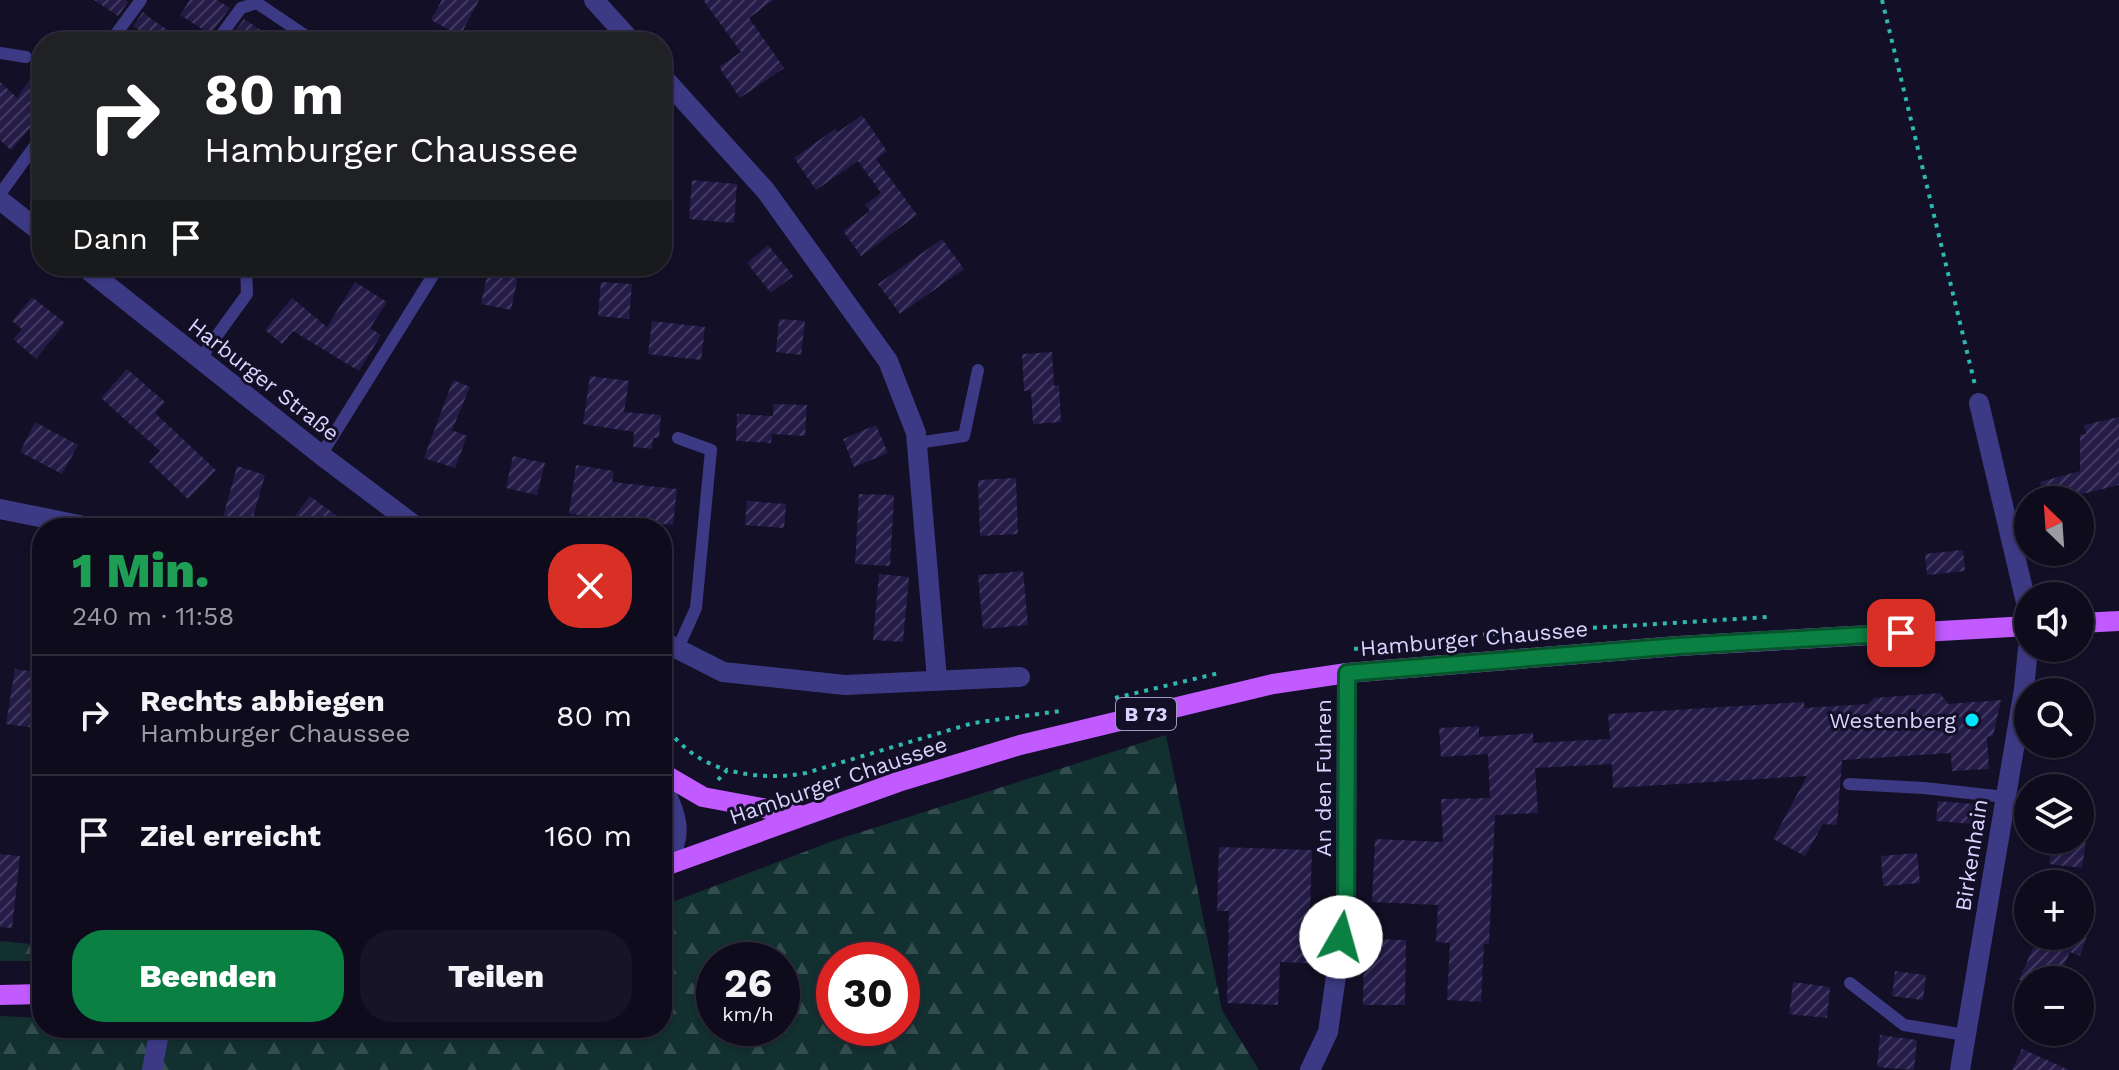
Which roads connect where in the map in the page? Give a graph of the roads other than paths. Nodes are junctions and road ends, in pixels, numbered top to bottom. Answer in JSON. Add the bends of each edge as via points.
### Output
{"nodes":[{"id":1,"x":141,"y":0,"type":"edge"},
{"id":2,"x":594,"y":0,"type":"edge"},
{"id":3,"x":117,"y":32,"type":"edge"},
{"id":4,"x":223,"y":32,"type":"edge"},
{"id":5,"x":300,"y":32,"type":"edge"},
{"id":6,"x":623,"y":32,"type":"edge"},
{"id":7,"x":0,"y":53,"type":"edge"},
{"id":8,"x":26,"y":57,"type":"dead end"},
{"id":9,"x":672,"y":87,"type":"edge"},
{"id":10,"x":32,"y":150,"type":"edge"},
{"id":11,"x":0,"y":194,"type":"edge"},
{"id":12,"x":0,"y":200,"type":"edge"},
{"id":13,"x":32,"y":225,"type":"edge"},
{"id":14,"x":96,"y":276,"type":"edge"},
{"id":15,"x":246,"y":276,"type":"edge"},
{"id":16,"x":433,"y":276,"type":"edge"},
{"id":17,"x":200,"y":359,"type":"junction"},
{"id":18,"x":978,"y":370,"type":"dead end"},
{"id":19,"x":1979,"y":403,"type":"road end"},
{"id":20,"x":678,"y":438,"type":"dead end"},
{"id":21,"x":917,"y":443,"type":"junction"},
{"id":22,"x":321,"y":455,"type":"junction"},
{"id":23,"x":0,"y":509,"type":"edge"},
{"id":24,"x":45,"y":518,"type":"edge"},
{"id":25,"x":405,"y":518,"type":"edge"},
{"id":26,"x":2021,"y":582,"type":"edge"},
{"id":27,"x":2119,"y":621,"type":"edge"},
{"id":28,"x":2094,"y":622,"type":"edge"},
{"id":29,"x":2014,"y":627,"type":"edge"},
{"id":30,"x":672,"y":641,"type":"edge"},
{"id":31,"x":672,"y":645,"type":"edge"},
{"id":32,"x":2027,"y":662,"type":"edge"},
{"id":33,"x":1347,"y":673,"type":"junction"},
{"id":34,"x":1020,"y":677,"type":"dead end"},
{"id":35,"x":937,"y":679,"type":"junction"},
{"id":36,"x":672,"y":779,"type":"edge"},
{"id":37,"x":1849,"y":784,"type":"dead end"},
{"id":38,"x":2005,"y":797,"type":"junction"},
{"id":39,"x":672,"y":810,"type":"edge"},
{"id":40,"x":804,"y":816,"type":"junction"},
{"id":41,"x":672,"y":854,"type":"edge"},
{"id":42,"x":672,"y":863,"type":"edge"},
{"id":43,"x":1850,"y":983,"type":"dead end"},
{"id":44,"x":32,"y":994,"type":"edge"},
{"id":45,"x":0,"y":995,"type":"edge"},
{"id":46,"x":1965,"y":1035,"type":"junction"},
{"id":47,"x":158,"y":1038,"type":"edge"},
{"id":48,"x":152,"y":1070,"type":"edge"},
{"id":49,"x":1310,"y":1070,"type":"edge"},
{"id":50,"x":1960,"y":1070,"type":"edge"}],
"edges":[{"from":1,"to":3,"type":"lane"},
{"from":2,"to":6,"type":"street"},
{"from":4,"to":5,"type":"lane","via":[[241,8],[257,3]]},
{"from":7,"to":8,"type":"lane"},
{"from":9,"to":21,"type":"street","via":[[766,191],[888,361]]},
{"from":10,"to":11,"type":"lane"},
{"from":12,"to":13,"type":"street"},
{"from":14,"to":17,"type":"street","name":"Harburger Straße"},
{"from":15,"to":17,"type":"lane","via":[[247,294]]},
{"from":16,"to":22,"type":"lane"},
{"from":17,"to":22,"type":"street","name":"Harburger Straße"},
{"from":18,"to":21,"type":"lane","via":[[964,436]]},
{"from":19,"to":26,"type":"street"},
{"from":20,"to":30,"type":"lane","via":[[711,450],[696,608]]},
{"from":21,"to":35,"type":"street"},
{"from":22,"to":25,"type":"street","name":"Harburger Straße"},
{"from":23,"to":24,"type":"street"},
{"from":27,"to":28,"type":"main road"},
{"from":29,"to":33,"type":"main road","name":"Hamburger Chaussee","number":"B 73","via":[[1678,646]]},
{"from":31,"to":35,"type":"street","via":[[723,672],[845,685]]},
{"from":32,"to":38,"type":"street","name":"Birkenhain"},
{"from":33,"to":40,"type":"main road","name":"Hamburger Chaussee","number":"B 73","via":[[1273,684],[1020,745]]},
{"from":33,"to":49,"type":"street","name":"An den Fuhren","via":[[1346,906],[1328,1032]]},
{"from":34,"to":35,"type":"street"},
{"from":36,"to":40,"type":"main road","via":[[703,797]]},
{"from":37,"to":38,"type":"lane"},
{"from":38,"to":46,"type":"street","name":"Birkenhain"},
{"from":39,"to":41,"type":"street","via":[[678,825]]},
{"from":40,"to":42,"type":"main road","name":"Hamburger Chaussee","number":"B 73"},
{"from":43,"to":46,"type":"lane","via":[[1904,1025]]},
{"from":44,"to":45,"type":"main road"},
{"from":46,"to":50,"type":"street","name":"Birkenhain"},
{"from":47,"to":48,"type":"street"}]}
